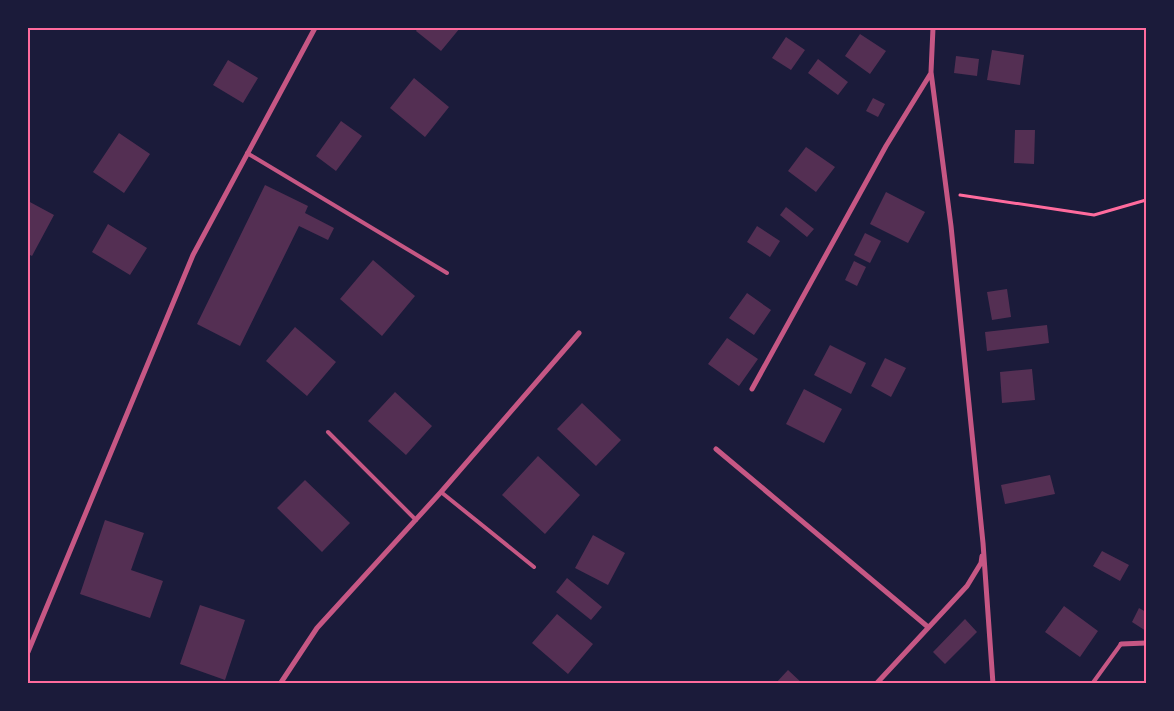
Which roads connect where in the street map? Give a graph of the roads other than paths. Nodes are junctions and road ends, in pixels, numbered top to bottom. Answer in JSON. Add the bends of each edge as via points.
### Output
{"nodes":[{"id":1,"x":315,"y":28,"type":"edge"},
{"id":2,"x":934,"y":28,"type":"edge"},
{"id":3,"x":931,"y":72,"type":"junction"},
{"id":4,"x":247,"y":152,"type":"junction"},
{"id":5,"x":447,"y":273,"type":"dead end"},
{"id":6,"x":579,"y":334,"type":"dead end"},
{"id":7,"x":752,"y":390,"type":"dead end"},
{"id":8,"x":328,"y":432,"type":"dead end"},
{"id":9,"x":716,"y":449,"type":"dead end"},
{"id":10,"x":441,"y":492,"type":"junction"},
{"id":11,"x":416,"y":520,"type":"junction"},
{"id":12,"x":983,"y":543,"type":"junction"},
{"id":13,"x":534,"y":567,"type":"dead end"},
{"id":14,"x":928,"y":627,"type":"junction"},
{"id":15,"x":1146,"y":643,"type":"edge"},
{"id":16,"x":1121,"y":644,"type":"joint"},
{"id":17,"x":28,"y":652,"type":"edge"},
{"id":18,"x":280,"y":684,"type":"edge"},
{"id":19,"x":876,"y":684,"type":"edge"},
{"id":20,"x":993,"y":684,"type":"edge"},
{"id":21,"x":1092,"y":684,"type":"edge"}],
"edges":[{"from":1,"to":4,"type":"street"},
{"from":2,"to":3,"type":"street"},
{"from":3,"to":7,"type":"street","via":[[886,146]]},
{"from":3,"to":12,"type":"street","via":[[947,193]]},
{"from":4,"to":5,"type":"lane"},
{"from":4,"to":17,"type":"street","via":[[194,255]]},
{"from":6,"to":10,"type":"street"},
{"from":8,"to":11,"type":"lane"},
{"from":9,"to":14,"type":"street"},
{"from":10,"to":11,"type":"street"},
{"from":10,"to":13,"type":"lane"},
{"from":11,"to":18,"type":"street","via":[[317,628]]},
{"from":12,"to":14,"type":"street","via":[[981,563],[967,586]]},
{"from":12,"to":20,"type":"street"},
{"from":14,"to":19,"type":"street"},
{"from":15,"to":16,"type":"street"},
{"from":16,"to":21,"type":"lane"}]}
